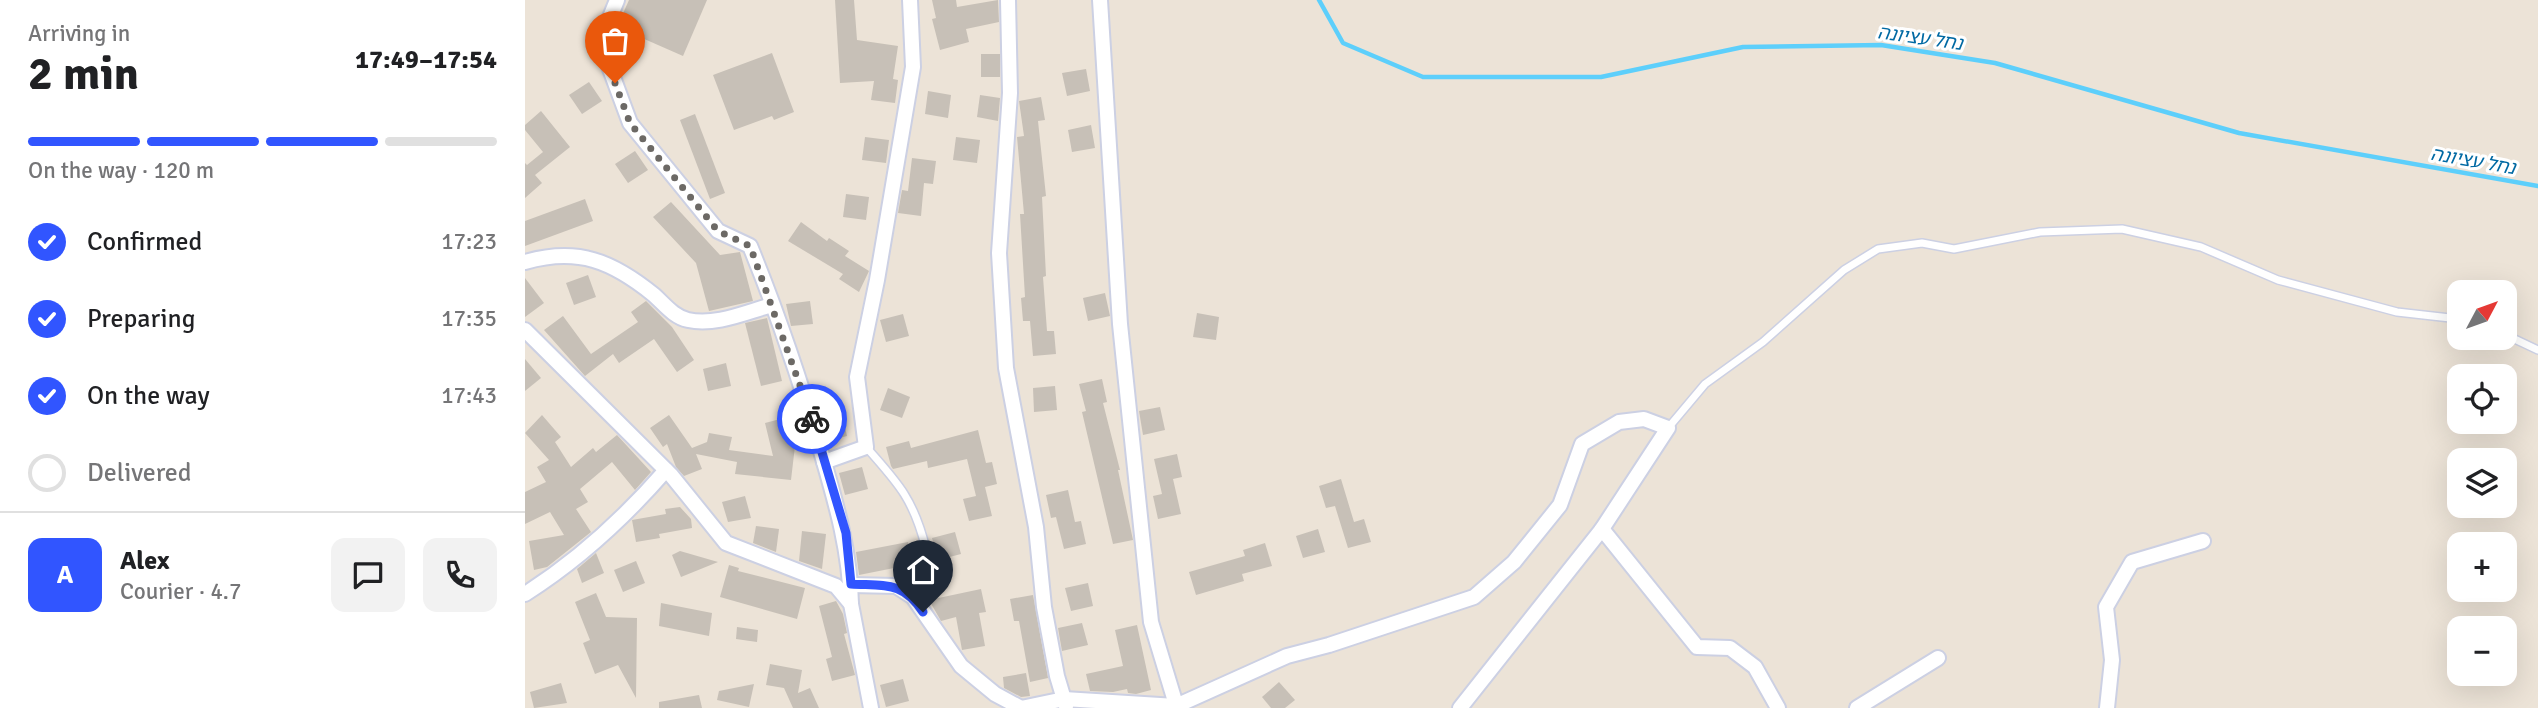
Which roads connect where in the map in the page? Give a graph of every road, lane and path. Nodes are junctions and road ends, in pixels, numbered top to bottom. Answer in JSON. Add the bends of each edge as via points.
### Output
{"nodes":[{"id":1,"x":617,"y":0,"type":"edge"},
{"id":2,"x":910,"y":0,"type":"edge"},
{"id":3,"x":1008,"y":0,"type":"edge"},
{"id":4,"x":1100,"y":0,"type":"edge"},
{"id":5,"x":525,"y":262,"type":"edge"},
{"id":6,"x":772,"y":305,"type":"junction"},
{"id":7,"x":2447,"y":317,"type":"edge"},
{"id":8,"x":525,"y":330,"type":"edge"},
{"id":9,"x":2517,"y":340,"type":"edge"},
{"id":10,"x":2538,"y":350,"type":"edge"},
{"id":11,"x":1668,"y":428,"type":"junction"},
{"id":12,"x":866,"y":447,"type":"junction"},
{"id":13,"x":824,"y":462,"type":"junction"},
{"id":14,"x":666,"y":470,"type":"junction"},
{"id":15,"x":1602,"y":529,"type":"junction"},
{"id":16,"x":2203,"y":541,"type":"dead end"},
{"id":17,"x":926,"y":549,"type":"dead end"},
{"id":18,"x":851,"y":584,"type":"junction"},
{"id":19,"x":525,"y":594,"type":"edge"},
{"id":20,"x":851,"y":604,"type":"junction"},
{"id":21,"x":1938,"y":658,"type":"dead end"},
{"id":22,"x":1065,"y":704,"type":"edge"},
{"id":23,"x":1177,"y":707,"type":"edge"},
{"id":24,"x":871,"y":708,"type":"edge"},
{"id":25,"x":1021,"y":708,"type":"edge"},
{"id":26,"x":1460,"y":708,"type":"edge"},
{"id":27,"x":1778,"y":708,"type":"edge"},
{"id":28,"x":1857,"y":708,"type":"edge"},
{"id":29,"x":2107,"y":708,"type":"edge"}],
"edges":[{"from":1,"to":6,"type":"street","via":[[600,42],[630,123],[718,231],[750,246]]},
{"from":2,"to":12,"type":"street","via":[[913,67],[857,377]]},
{"from":3,"to":22,"type":"street","via":[[1010,93],[999,253],[1006,368],[1035,527],[1044,607]]},
{"from":4,"to":23,"type":"street","via":[[1120,324],[1151,622]]},
{"from":5,"to":6,"type":"street","via":[[576,255],[604,263],[632,278],[678,317],[689,320],[721,320]]},
{"from":6,"to":13,"type":"street"},
{"from":7,"to":11,"type":"lane","via":[[2397,312],[2278,280],[2201,247],[2122,229],[2040,232],[1954,249],[1921,243],[1878,249],[1844,270],[1763,342],[1705,384]]},
{"from":8,"to":14,"type":"street"},
{"from":9,"to":10,"type":"lane"},
{"from":11,"to":15,"type":"street"},
{"from":11,"to":23,"type":"street","via":[[1644,419],[1619,422],[1582,444],[1560,505],[1514,562],[1474,597],[1287,656]]},
{"from":12,"to":13,"type":"street"},
{"from":12,"to":17,"type":"lane","via":[[917,513]]},
{"from":13,"to":18,"type":"street","via":[[846,533]]},
{"from":14,"to":19,"type":"street","via":[[598,537]]},
{"from":14,"to":20,"type":"street","via":[[726,543],[817,576],[836,586]]},
{"from":15,"to":26,"type":"street"},
{"from":15,"to":27,"type":"street","via":[[1697,648],[1730,648],[1755,667]]},
{"from":16,"to":29,"type":"street","via":[[2132,562],[2112,596],[2106,607],[2112,660]]},
{"from":18,"to":20,"type":"street"},
{"from":18,"to":25,"type":"street","via":[[896,586],[913,597],[961,666]]},
{"from":20,"to":24,"type":"street"},
{"from":21,"to":28,"type":"street"},
{"from":22,"to":23,"type":"street"},
{"from":22,"to":25,"type":"street"}]}
